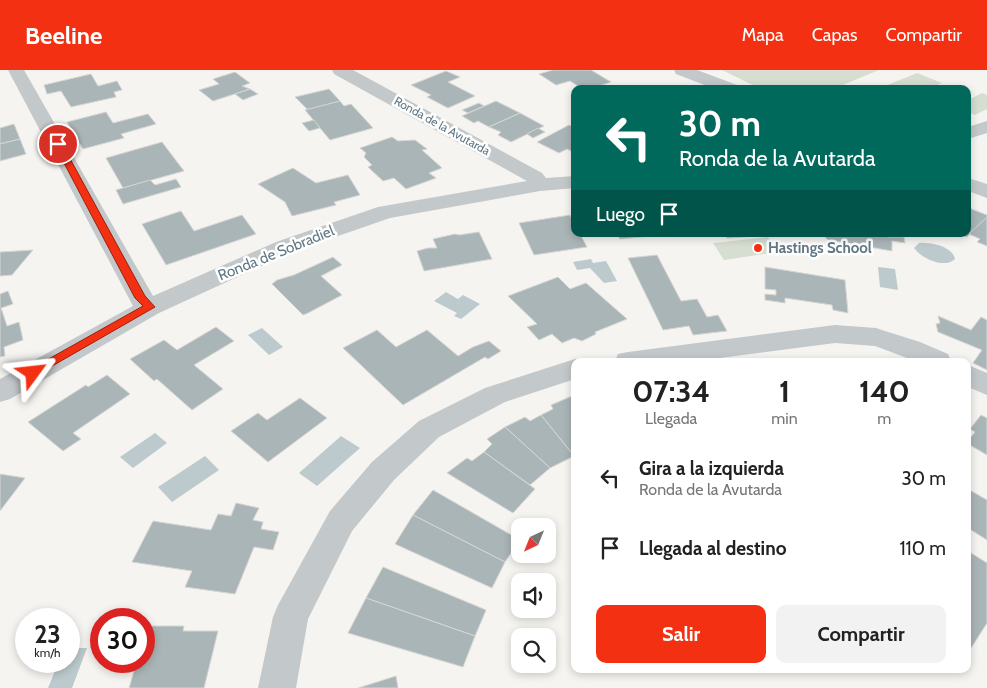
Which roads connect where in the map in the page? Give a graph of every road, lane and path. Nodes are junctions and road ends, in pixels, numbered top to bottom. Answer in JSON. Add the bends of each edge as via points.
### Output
{"nodes":[{"id":1,"x":16,"y":70,"type":"edge"},
{"id":2,"x":340,"y":70,"type":"edge"},
{"id":3,"x":682,"y":70,"type":"edge"},
{"id":4,"x":721,"y":85,"type":"edge"},
{"id":5,"x":987,"y":127,"type":"edge"},
{"id":6,"x":971,"y":132,"type":"edge"},
{"id":7,"x":571,"y":182,"type":"edge"},
{"id":8,"x":540,"y":185,"type":"junction"},
{"id":9,"x":971,"y":185,"type":"edge"},
{"id":10,"x":987,"y":192,"type":"edge"},
{"id":11,"x":150,"y":307,"type":"junction"},
{"id":12,"x":651,"y":358,"type":"edge"},
{"id":13,"x":932,"y":358,"type":"edge"},
{"id":14,"x":571,"y":370,"type":"edge"},
{"id":15,"x":971,"y":377,"type":"edge"},
{"id":16,"x":987,"y":385,"type":"edge"},
{"id":17,"x":0,"y":392,"type":"edge"},
{"id":18,"x":277,"y":688,"type":"edge"}],
"edges":[{"from":1,"to":11,"type":"street","via":[[140,298]]},
{"from":2,"to":8,"type":"street","name":"Ronda de la Avutarda","via":[[535,177]]},
{"from":3,"to":4,"type":"street"},
{"from":5,"to":6,"type":"street"},
{"from":7,"to":8,"type":"street","name":"Ronda de Sobradiel"},
{"from":8,"to":11,"type":"street","name":"Ronda de Sobradiel","via":[[386,212],[284,246]]},
{"from":9,"to":10,"type":"street"},
{"from":11,"to":17,"type":"street","name":"Ronda de Sobradiel"},
{"from":12,"to":13,"type":"street","via":[[835,334],[876,337]]},
{"from":14,"to":18,"type":"street","via":[[495,395],[429,429],[383,472],[341,521],[291,617]]},
{"from":15,"to":16,"type":"street"}]}
